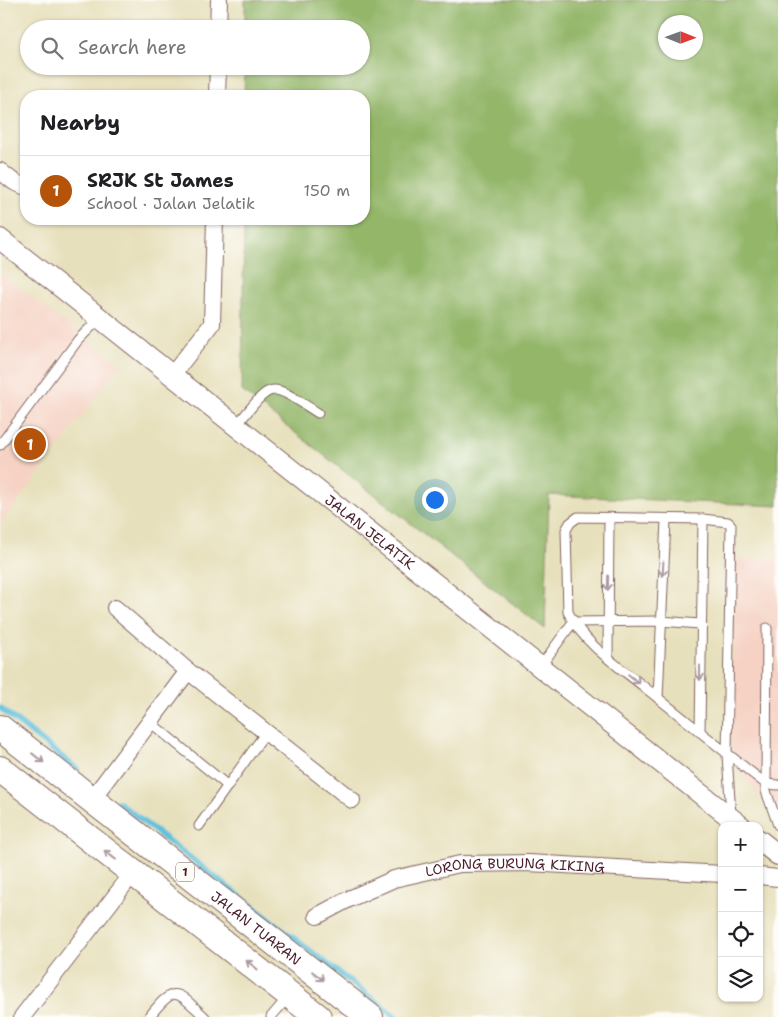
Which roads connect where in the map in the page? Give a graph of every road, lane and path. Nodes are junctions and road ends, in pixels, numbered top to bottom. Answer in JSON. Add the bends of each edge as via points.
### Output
{"nodes":[{"id":1,"x":219,"y":0,"type":"edge"},
{"id":2,"x":218,"y":20,"type":"edge"},
{"id":3,"x":218,"y":75,"type":"edge"},
{"id":4,"x":217,"y":90,"type":"edge"},
{"id":5,"x":0,"y":171,"type":"edge"},
{"id":6,"x":20,"y":184,"type":"edge"},
{"id":7,"x":215,"y":225,"type":"edge"},
{"id":8,"x":0,"y":239,"type":"edge"},
{"id":9,"x":100,"y":318,"type":"junction"},
{"id":10,"x":172,"y":375,"type":"junction"},
{"id":11,"x":318,"y":413,"type":"dead end"},
{"id":12,"x":236,"y":426,"type":"junction"},
{"id":13,"x":0,"y":445,"type":"edge"},
{"id":14,"x":609,"y":517,"type":"junction"},
{"id":15,"x":703,"y":519,"type":"junction"},
{"id":16,"x":666,"y":520,"type":"junction"},
{"id":17,"x":115,"y":608,"type":"dead end"},
{"id":18,"x":607,"y":620,"type":"junction"},
{"id":19,"x":660,"y":621,"type":"junction"},
{"id":20,"x":573,"y":622,"type":"junction"},
{"id":21,"x":700,"y":624,"type":"junction"},
{"id":22,"x":767,"y":628,"type":"dead end"},
{"id":23,"x":608,"y":658,"type":"junction"},
{"id":24,"x":540,"y":667,"type":"junction"},
{"id":25,"x":188,"y":671,"type":"junction"},
{"id":26,"x":658,"y":698,"type":"junction"},
{"id":27,"x":150,"y":722,"type":"junction"},
{"id":28,"x":0,"y":728,"type":"edge"},
{"id":29,"x":266,"y":732,"type":"junction"},
{"id":30,"x":700,"y":732,"type":"junction"},
{"id":31,"x":727,"y":755,"type":"junction"},
{"id":32,"x":0,"y":768,"type":"edge"},
{"id":33,"x":766,"y":784,"type":"junction"},
{"id":34,"x":778,"y":785,"type":"edge"},
{"id":35,"x":228,"y":786,"type":"junction"},
{"id":36,"x":352,"y":800,"type":"dead end"},
{"id":37,"x":94,"y":801,"type":"junction"},
{"id":38,"x":736,"y":822,"type":"edge"},
{"id":39,"x":778,"y":825,"type":"edge"},
{"id":40,"x":199,"y":826,"type":"dead end"},
{"id":41,"x":763,"y":843,"type":"edge"},
{"id":42,"x":778,"y":855,"type":"edge"},
{"id":43,"x":133,"y":873,"type":"junction"},
{"id":44,"x":718,"y":874,"type":"edge"},
{"id":45,"x":763,"y":876,"type":"edge"},
{"id":46,"x":778,"y":878,"type":"edge"},
{"id":47,"x":160,"y":893,"type":"junction"},
{"id":48,"x":317,"y":916,"type":"dead end"},
{"id":49,"x":290,"y":995,"type":"junction"},
{"id":50,"x":22,"y":1017,"type":"edge"},
{"id":51,"x":150,"y":1017,"type":"edge"},
{"id":52,"x":205,"y":1017,"type":"edge"},
{"id":53,"x":271,"y":1017,"type":"edge"},
{"id":54,"x":318,"y":1017,"type":"edge"},
{"id":55,"x":370,"y":1017,"type":"edge"}],
"edges":[{"from":1,"to":2,"type":"street"},
{"from":3,"to":4,"type":"street"},
{"from":5,"to":6,"type":"street"},
{"from":7,"to":10,"type":"street","via":[[212,324]]},
{"from":8,"to":9,"type":"street","name":"JALAN JELATIK"},
{"from":9,"to":10,"type":"street","name":"JALAN JELATIK"},
{"from":9,"to":13,"type":"lane","via":[[78,340]]},
{"from":10,"to":12,"type":"street","name":"JALAN JELATIK"},
{"from":11,"to":12,"type":"lane","via":[[281,390],[273,389],[264,392]]},
{"from":12,"to":24,"type":"street","name":"JALAN JELATIK"},
{"from":14,"to":16,"type":"lane"},
{"from":14,"to":18,"type":"lane","one_way":true},
{"from":14,"to":20,"type":"lane","via":[[578,517],[566,530],[568,612]]},
{"from":15,"to":16,"type":"lane"},
{"from":15,"to":21,"type":"lane"},
{"from":15,"to":31,"type":"lane","via":[[731,525]]},
{"from":16,"to":19,"type":"lane","one_way":true},
{"from":17,"to":25,"type":"street"},
{"from":18,"to":19,"type":"lane"},
{"from":18,"to":20,"type":"lane"},
{"from":18,"to":23,"type":"lane"},
{"from":19,"to":21,"type":"lane"},
{"from":19,"to":26,"type":"lane"},
{"from":20,"to":23,"type":"lane"},
{"from":20,"to":24,"type":"lane"},
{"from":21,"to":30,"type":"lane","one_way":true},
{"from":22,"to":33,"type":"lane"},
{"from":23,"to":26,"type":"lane","one_way":true},
{"from":24,"to":38,"type":"street","name":"JALAN JELATIK"},
{"from":25,"to":27,"type":"street"},
{"from":25,"to":29,"type":"street"},
{"from":26,"to":30,"type":"lane"},
{"from":27,"to":35,"type":"lane"},
{"from":27,"to":37,"type":"street"},
{"from":28,"to":37,"type":"main road","name":"JALAN TUARAN","number":"1","one_way":true},
{"from":29,"to":35,"type":"lane"},
{"from":29,"to":36,"type":"street"},
{"from":30,"to":31,"type":"lane"},
{"from":31,"to":33,"type":"lane"},
{"from":31,"to":38,"type":"lane"},
{"from":43,"to":32,"type":"main road","number":"1","one_way":true},
{"from":33,"to":34,"type":"lane"},
{"from":33,"to":39,"type":"lane"},
{"from":35,"to":40,"type":"lane"},
{"from":37,"to":47,"type":"main road","via":[[124,841],[154,870]]},
{"from":37,"to":55,"type":"main road","name":"JALAN TUARAN","number":"1","one_way":true},
{"from":41,"to":42,"type":"street"},
{"from":43,"to":47,"type":"main road","number":"1"},
{"from":43,"to":50,"type":"street"},
{"from":44,"to":48,"type":"street","name":"LORONG BURUNG KIKING","via":[[528,863],[460,864],[394,879]]},
{"from":45,"to":46,"type":"street"},
{"from":49,"to":47,"type":"main road","number":"1","one_way":true},
{"from":49,"to":53,"type":"lane"},
{"from":49,"to":54,"type":"main road","number":"1"},
{"from":51,"to":52,"type":"lane","via":[[166,996],[173,994],[182,997]]}]}
